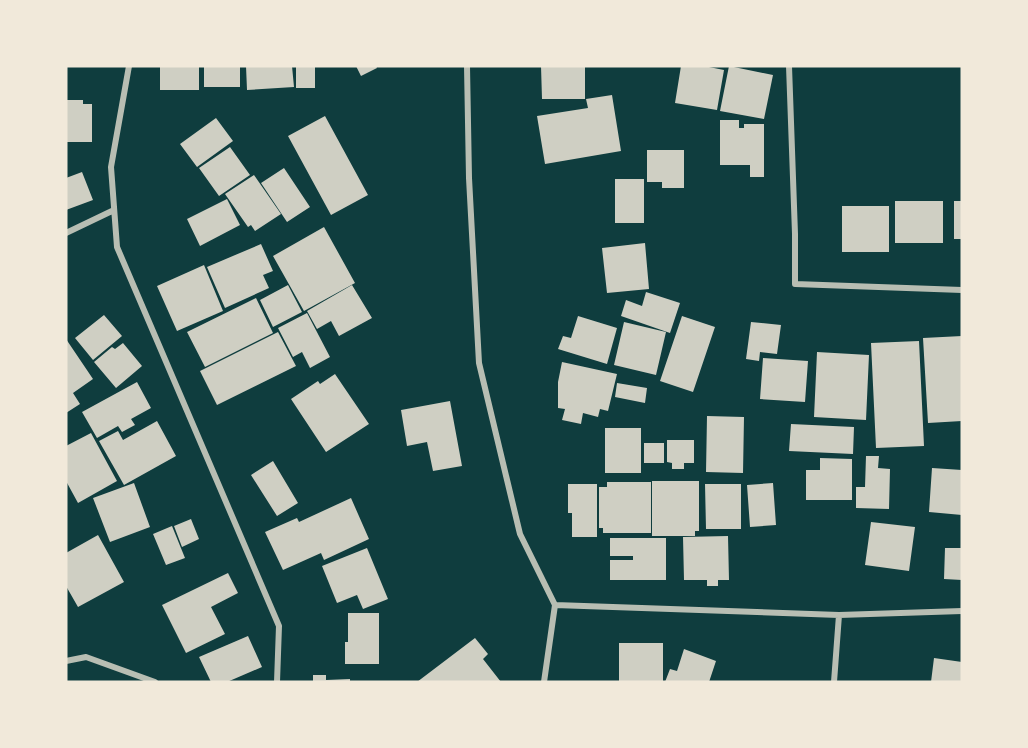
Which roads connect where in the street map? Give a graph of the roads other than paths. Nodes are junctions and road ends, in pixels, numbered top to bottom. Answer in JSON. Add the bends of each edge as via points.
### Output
{"nodes":[{"id":1,"x":129,"y":66,"type":"edge"},
{"id":2,"x":467,"y":66,"type":"edge"},
{"id":3,"x":789,"y":66,"type":"edge"},
{"id":4,"x":114,"y":210,"type":"junction"},
{"id":5,"x":66,"y":233,"type":"edge"},
{"id":6,"x":962,"y":290,"type":"edge"},
{"id":7,"x":555,"y":605,"type":"junction"},
{"id":8,"x":962,"y":611,"type":"edge"},
{"id":9,"x":839,"y":615,"type":"junction"},
{"id":10,"x":66,"y":660,"type":"edge"},
{"id":11,"x":155,"y":682,"type":"edge"},
{"id":12,"x":277,"y":682,"type":"edge"},
{"id":13,"x":544,"y":682,"type":"edge"},
{"id":14,"x":834,"y":682,"type":"edge"}],
"edges":[{"from":1,"to":4,"type":"street","via":[[111,167]]},
{"from":2,"to":7,"type":"street","via":[[479,363],[520,534]]},
{"from":3,"to":6,"type":"street","via":[[795,284]]},
{"from":4,"to":5,"type":"street"},
{"from":4,"to":12,"type":"street","via":[[117,247],[279,626]]},
{"from":7,"to":9,"type":"street"},
{"from":7,"to":13,"type":"street"},
{"from":8,"to":9,"type":"street"},
{"from":9,"to":14,"type":"street"},
{"from":10,"to":11,"type":"street","via":[[86,657]]}]}
